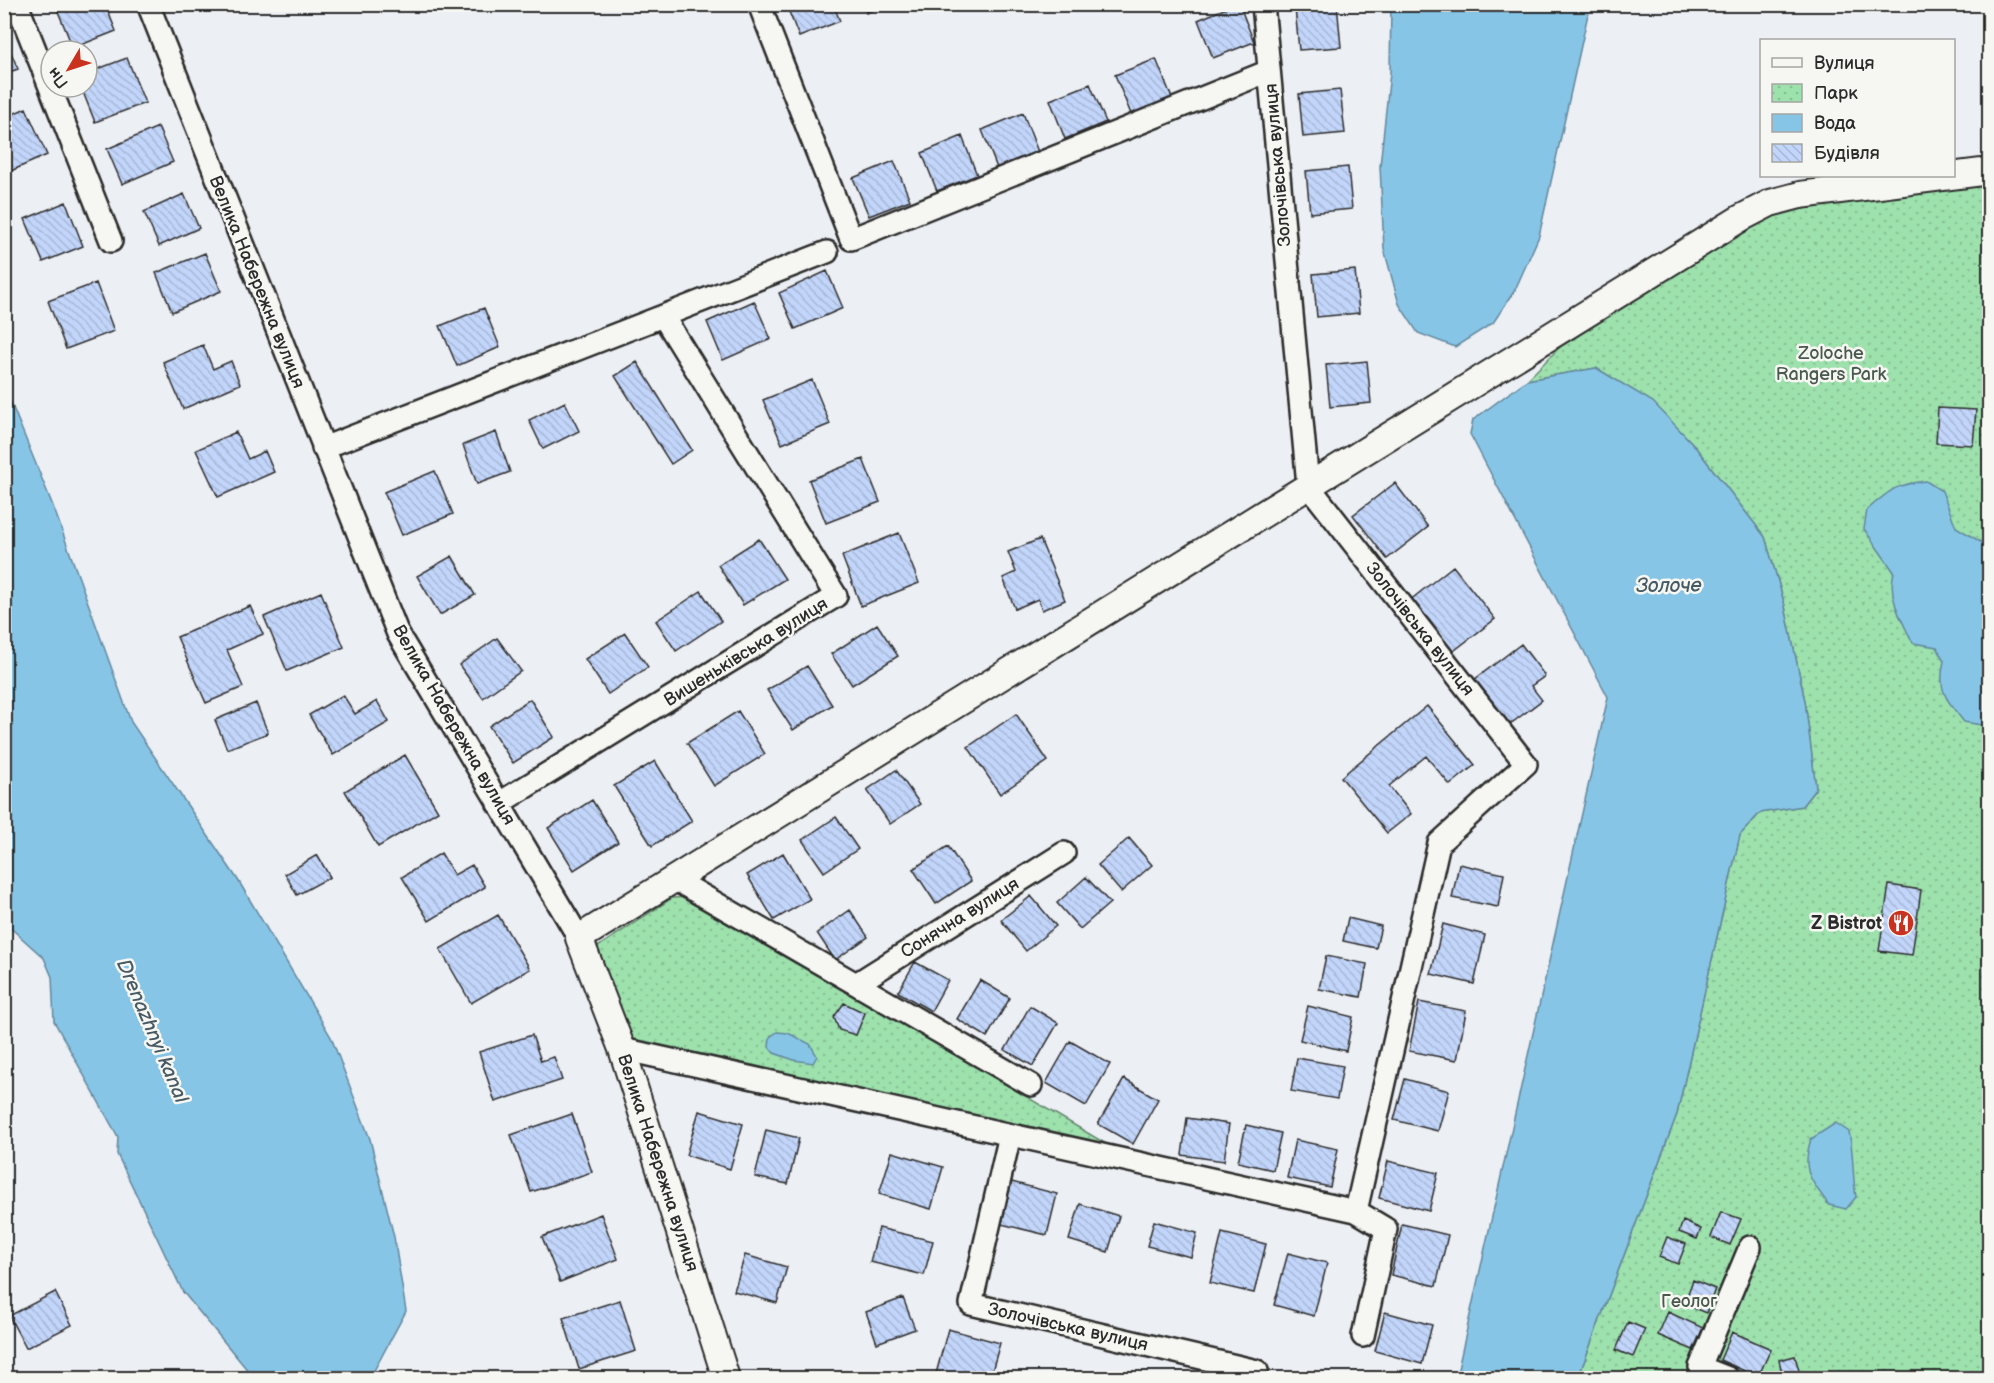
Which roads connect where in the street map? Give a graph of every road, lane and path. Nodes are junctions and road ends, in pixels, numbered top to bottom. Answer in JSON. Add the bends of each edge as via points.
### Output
{"nodes":[{"id":1,"x":17,"y":4,"type":"edge"},
{"id":2,"x":148,"y":4,"type":"edge"},
{"id":3,"x":759,"y":4,"type":"edge"},
{"id":4,"x":1263,"y":4,"type":"edge"},
{"id":5,"x":1269,"y":71,"type":"junction"},
{"id":6,"x":1989,"y":171,"type":"edge"},
{"id":7,"x":1955,"y":175,"type":"edge"},
{"id":8,"x":1942,"y":177,"type":"edge"},
{"id":9,"x":111,"y":241,"type":"dead end"},
{"id":10,"x":827,"y":252,"type":"dead end"},
{"id":11,"x":663,"y":316,"type":"junction"},
{"id":12,"x":323,"y":448,"type":"junction"},
{"id":13,"x":1308,"y":486,"type":"junction"},
{"id":14,"x":498,"y":804,"type":"junction"},
{"id":15,"x":1064,"y":853,"type":"dead end"},
{"id":16,"x":674,"y":879,"type":"junction"},
{"id":17,"x":579,"y":938,"type":"junction"},
{"id":18,"x":856,"y":984,"type":"junction"},
{"id":19,"x":622,"y":1049,"type":"junction"},
{"id":20,"x":1031,"y":1085,"type":"dead end"},
{"id":21,"x":1010,"y":1134,"type":"junction"},
{"id":22,"x":1356,"y":1211,"type":"junction"},
{"id":23,"x":1750,"y":1247,"type":"dead end"},
{"id":24,"x":1363,"y":1336,"type":"dead end"},
{"id":25,"x":726,"y":1378,"type":"edge"},
{"id":26,"x":1255,"y":1378,"type":"edge"},
{"id":27,"x":1728,"y":1378,"type":"edge"}],
"edges":[{"from":1,"to":9,"type":"street"},
{"from":2,"to":12,"type":"street","name":"Велика Набережна вулиця"},
{"from":3,"to":5,"type":"street","via":[[851,239]]},
{"from":4,"to":5,"type":"street","name":"Золочівська вулиця"},
{"from":5,"to":13,"type":"street","name":"Золочівська вулиця"},
{"from":6,"to":7,"type":"street"},
{"from":8,"to":13,"type":"street","via":[[1800,195],[1770,203]]},
{"from":10,"to":11,"type":"street"},
{"from":11,"to":12,"type":"street"},
{"from":11,"to":14,"type":"street","name":"Вишеньківська вулиця","via":[[836,597]]},
{"from":12,"to":14,"type":"street","name":"Велика Набережна вулиця","via":[[398,634]]},
{"from":13,"to":16,"type":"street"},
{"from":13,"to":22,"type":"street","name":"Золочівська вулиця","via":[[1526,764],[1439,843]]},
{"from":14,"to":17,"type":"street","name":"Велика Набережна вулиця"},
{"from":15,"to":18,"type":"street","name":"Сонячна вулиця"},
{"from":16,"to":17,"type":"street"},
{"from":16,"to":18,"type":"street"},
{"from":17,"to":19,"type":"street","name":"Велика Набережна вулиця"},
{"from":18,"to":20,"type":"street"},
{"from":19,"to":21,"type":"street"},
{"from":19,"to":25,"type":"street","name":"Велика Набережна вулиця"},
{"from":21,"to":22,"type":"street"},
{"from":21,"to":26,"type":"street","name":"Золочівська вулиця","via":[[971,1304],[1257,1371]]},
{"from":22,"to":24,"type":"street","via":[[1386,1229]]},
{"from":23,"to":27,"type":"street","via":[[1700,1367]]}]}
